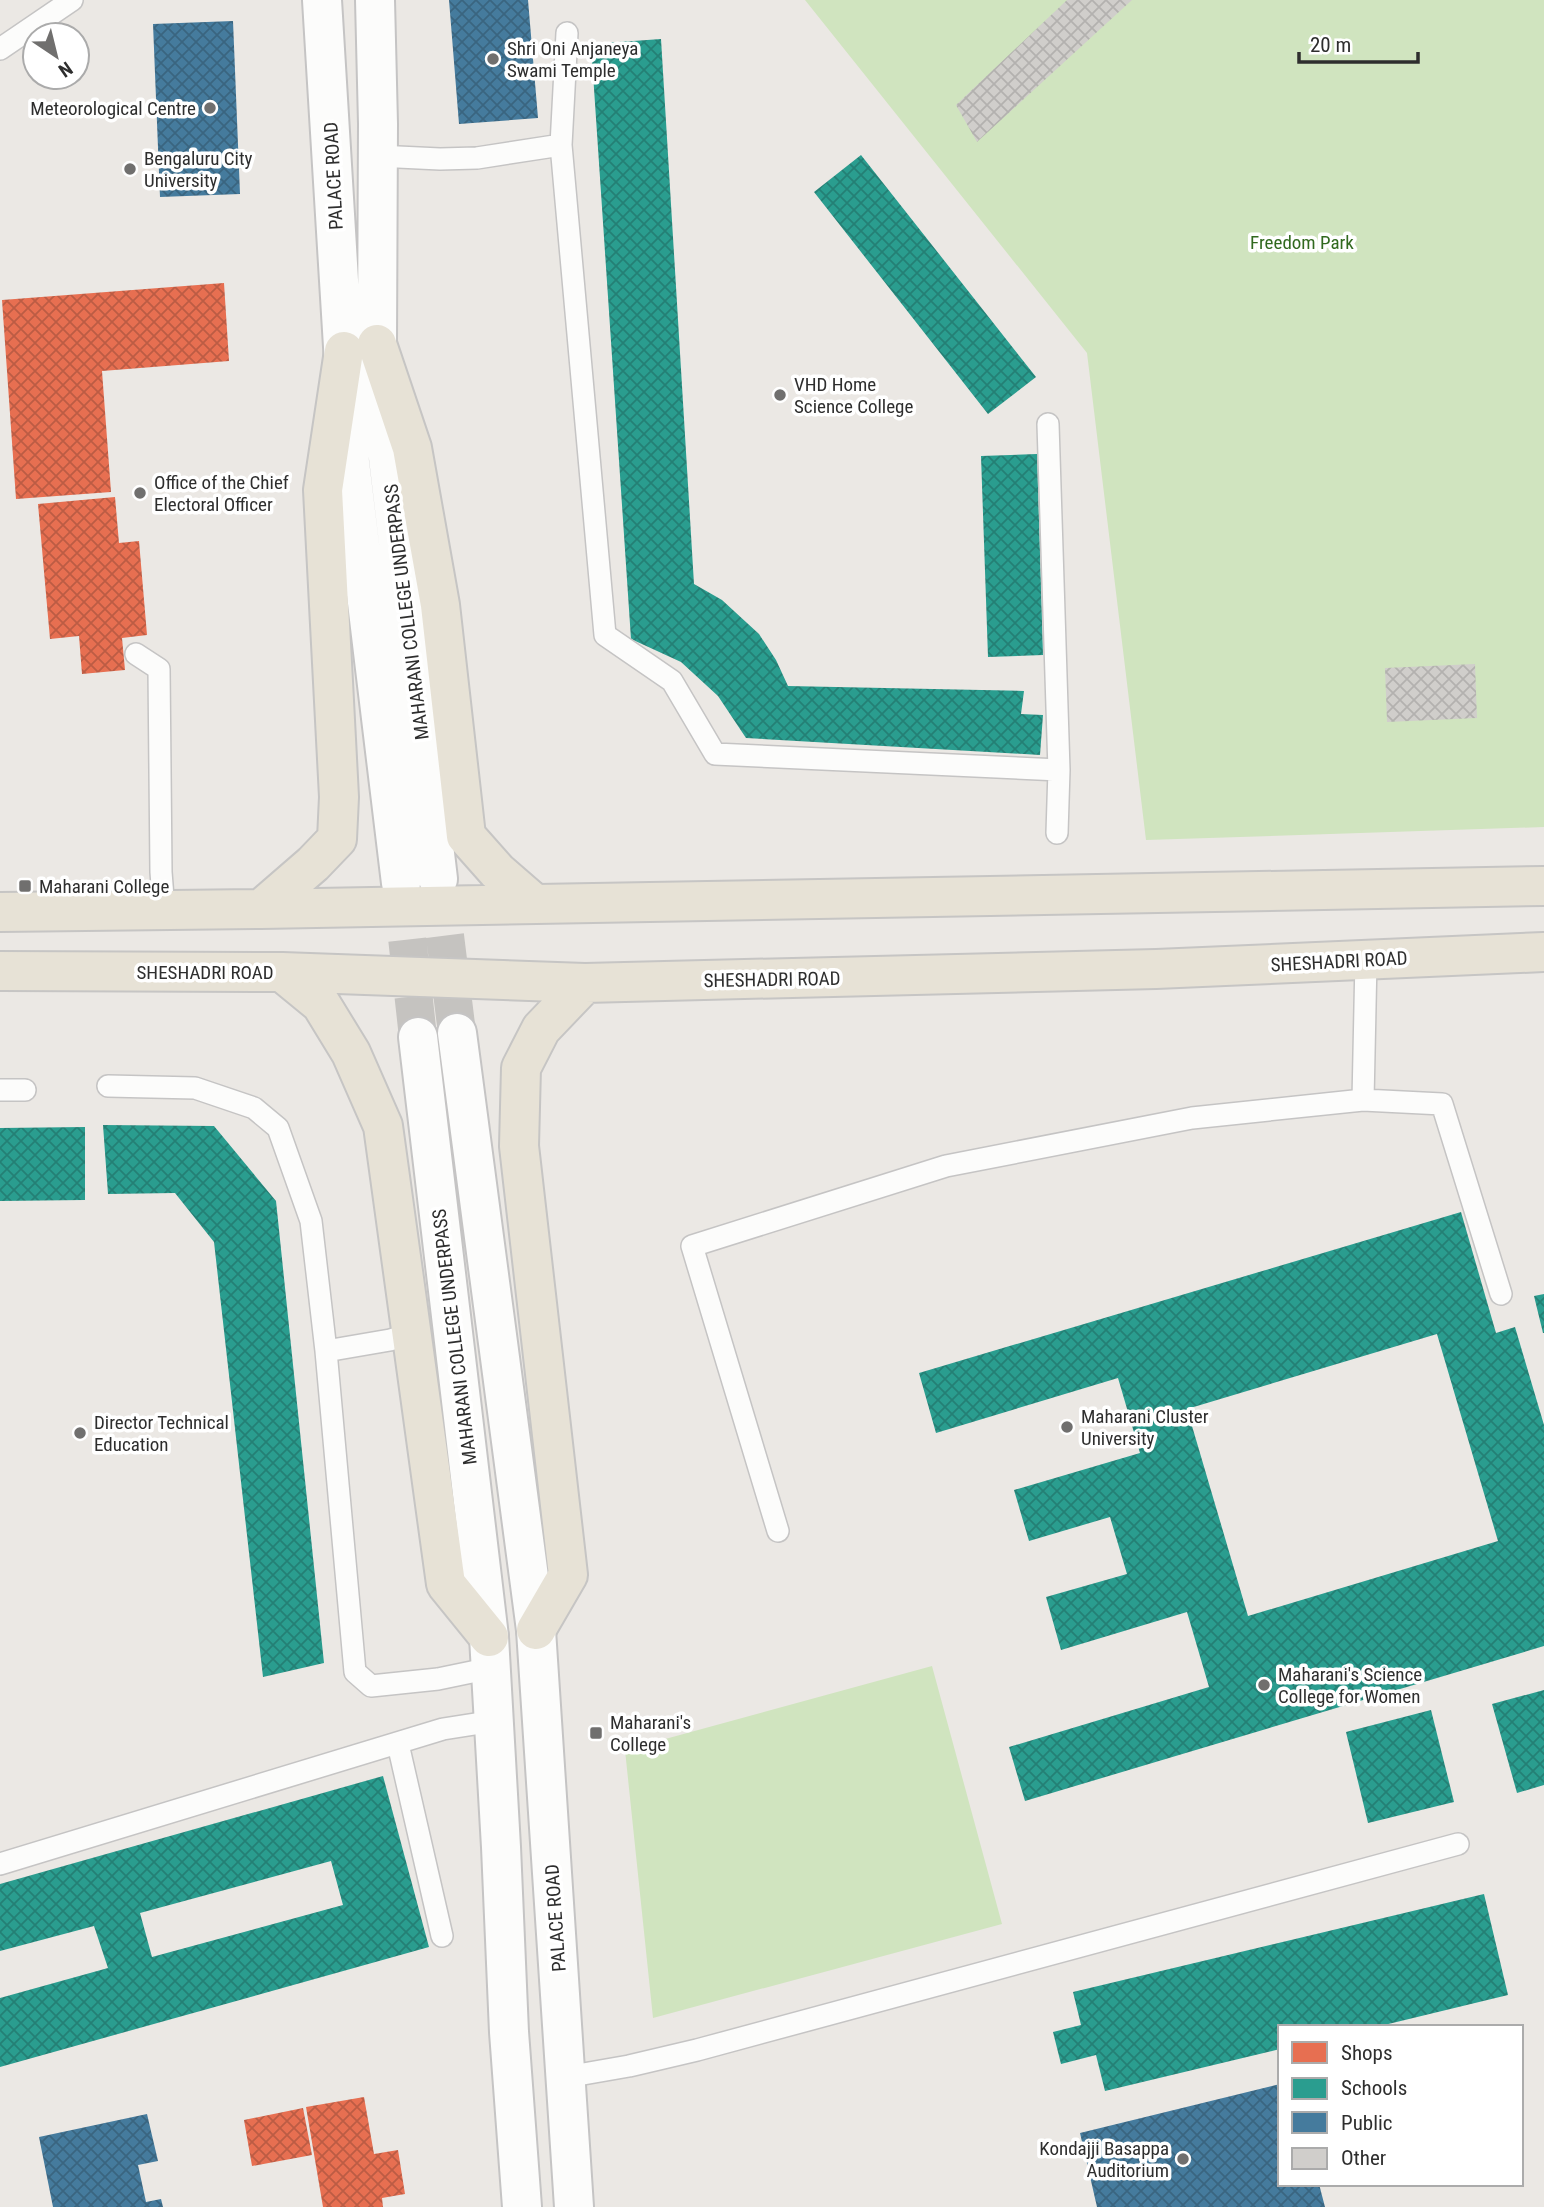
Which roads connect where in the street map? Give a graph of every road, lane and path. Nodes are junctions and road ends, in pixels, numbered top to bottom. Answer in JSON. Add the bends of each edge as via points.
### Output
{"nodes":[{"id":1,"x":72,"y":0,"type":"edge"},
{"id":2,"x":322,"y":0,"type":"edge"},
{"id":3,"x":376,"y":0,"type":"edge"},
{"id":4,"x":567,"y":33,"type":"dead end"},
{"id":5,"x":0,"y":49,"type":"edge"},
{"id":6,"x":561,"y":145,"type":"junction"},
{"id":7,"x":377,"y":156,"type":"junction"},
{"id":8,"x":361,"y":348,"type":"junction"},
{"id":9,"x":1048,"y":424,"type":"dead end"},
{"id":10,"x":136,"y":654,"type":"dead end"},
{"id":11,"x":1059,"y":770,"type":"junction"},
{"id":12,"x":1056,"y":833,"type":"dead end"},
{"id":13,"x":438,"y":879,"type":"tunnel mouth"},
{"id":14,"x":401,"y":883,"type":"tunnel mouth"},
{"id":15,"x":1544,"y":886,"type":"edge"},
{"id":16,"x":535,"y":904,"type":"junction"},
{"id":17,"x":261,"y":909,"type":"junction"},
{"id":18,"x":164,"y":910,"type":"junction"},
{"id":19,"x":0,"y":912,"type":"edge"},
{"id":20,"x":1544,"y":951,"type":"edge"},
{"id":21,"x":1366,"y":960,"type":"junction"},
{"id":22,"x":0,"y":971,"type":"edge"},
{"id":23,"x":282,"y":972,"type":"junction"},
{"id":24,"x":584,"y":983,"type":"junction"},
{"id":25,"x":457,"y":1033,"type":"tunnel mouth"},
{"id":26,"x":418,"y":1037,"type":"tunnel mouth"},
{"id":27,"x":108,"y":1086,"type":"dead end"},
{"id":28,"x":0,"y":1090,"type":"edge"},
{"id":29,"x":25,"y":1090,"type":"dead end"},
{"id":30,"x":1363,"y":1100,"type":"junction"},
{"id":31,"x":1501,"y":1294,"type":"dead end"},
{"id":32,"x":411,"y":1334,"type":"junction"},
{"id":33,"x":326,"y":1351,"type":"junction"},
{"id":34,"x":778,"y":1531,"type":"dead end"},
{"id":35,"x":536,"y":1630,"type":"junction"},
{"id":36,"x":490,"y":1652,"type":"junction"},
{"id":37,"x":494,"y":1721,"type":"junction"},
{"id":38,"x":398,"y":1744,"type":"junction"},
{"id":39,"x":1458,"y":1844,"type":"dead end"},
{"id":40,"x":0,"y":1864,"type":"edge"},
{"id":41,"x":442,"y":1936,"type":"dead end"},
{"id":42,"x":566,"y":2077,"type":"junction"},
{"id":43,"x":522,"y":2207,"type":"edge"},
{"id":44,"x":574,"y":2207,"type":"edge"}],
"edges":[{"from":1,"to":5,"type":"lane"},
{"from":2,"to":8,"type":"main road","name":"PALACE ROAD"},
{"from":3,"to":7,"type":"main road"},
{"from":4,"to":6,"type":"lane"},
{"from":6,"to":7,"type":"lane","via":[[477,158]]},
{"from":6,"to":11,"type":"lane","via":[[605,635],[672,681],[715,754]]},
{"from":7,"to":8,"type":"main road"},
{"from":8,"to":13,"type":"main road","name":"MAHARANI COLLEGE UNDERPASS","via":[[386,441]]},
{"from":8,"to":14,"type":"main road","name":"MAHARANI COLLEGE UNDERPASS","via":[[351,462]]},
{"from":8,"to":16,"type":"main road","via":[[412,448],[440,605],[466,836],[496,871]]},
{"from":8,"to":17,"type":"main road","via":[[323,490],[339,797],[337,839]]},
{"from":9,"to":11,"type":"lane"},
{"from":10,"to":18,"type":"lane","via":[[159,669]]},
{"from":11,"to":12,"type":"lane"},
{"from":15,"to":16,"type":"main road"},
{"from":16,"to":17,"type":"main road"},
{"from":17,"to":18,"type":"main road"},
{"from":18,"to":19,"type":"main road"},
{"from":20,"to":21,"type":"main road","name":"SHESHADRI ROAD"},
{"from":21,"to":24,"type":"main road","name":"SHESHADRI ROAD"},
{"from":21,"to":30,"type":"lane"},
{"from":22,"to":23,"type":"main road","name":"SHESHADRI ROAD"},
{"from":23,"to":24,"type":"main road","name":"SHESHADRI ROAD"},
{"from":23,"to":32,"type":"main road","via":[[321,1004],[351,1053],[383,1126]]},
{"from":24,"to":35,"type":"main road","via":[[541,1030],[521,1068],[519,1146],[568,1575]]},
{"from":25,"to":35,"type":"main road"},
{"from":26,"to":36,"type":"main road","name":"MAHARANI COLLEGE UNDERPASS"},
{"from":27,"to":33,"type":"lane","via":[[195,1088],[254,1108],[278,1128],[311,1222]]},
{"from":28,"to":29,"type":"lane"},
{"from":30,"to":31,"type":"lane","via":[[1442,1104]]},
{"from":30,"to":34,"type":"lane","via":[[1192,1118],[946,1166],[692,1246]]},
{"from":32,"to":33,"type":"lane"},
{"from":32,"to":36,"type":"main road","via":[[446,1584]]},
{"from":33,"to":36,"type":"lane","via":[[355,1672],[371,1686],[438,1679]]},
{"from":35,"to":42,"type":"main road","name":"PALACE ROAD"},
{"from":36,"to":37,"type":"main road"},
{"from":37,"to":38,"type":"lane","via":[[443,1729]]},
{"from":37,"to":43,"type":"main road"},
{"from":38,"to":40,"type":"lane"},
{"from":38,"to":41,"type":"lane"},
{"from":39,"to":42,"type":"lane","via":[[697,2050]]},
{"from":42,"to":44,"type":"main road","name":"PALACE ROAD"}]}
